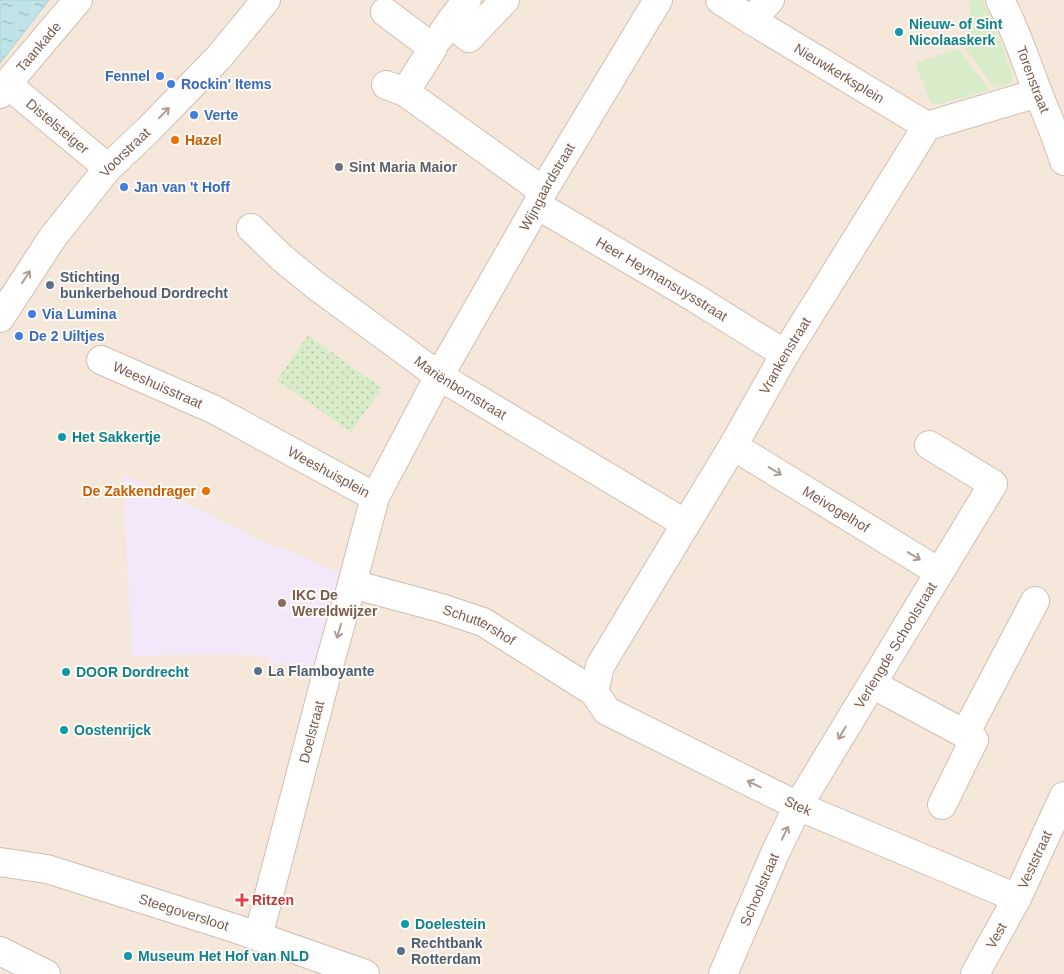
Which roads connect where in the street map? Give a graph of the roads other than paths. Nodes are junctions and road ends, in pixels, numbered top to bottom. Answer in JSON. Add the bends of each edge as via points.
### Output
{"nodes":[{"id":1,"x":78,"y":0,"type":"edge"},
{"id":2,"x":266,"y":0,"type":"edge"},
{"id":3,"x":467,"y":0,"type":"edge"},
{"id":4,"x":505,"y":0,"type":"edge"},
{"id":5,"x":658,"y":0,"type":"edge"},
{"id":6,"x":720,"y":0,"type":"edge"},
{"id":7,"x":770,"y":0,"type":"edge"},
{"id":8,"x":1000,"y":0,"type":"edge"},
{"id":9,"x":385,"y":12,"type":"dead end"},
{"id":10,"x":752,"y":20,"type":"junction"},
{"id":11,"x":450,"y":22,"type":"junction"},
{"id":12,"x":433,"y":48,"type":"junction"},
{"id":13,"x":3,"y":89,"type":"edge"},
{"id":14,"x":1038,"y":93,"type":"junction"},
{"id":15,"x":927,"y":126,"type":"junction"},
{"id":16,"x":1063,"y":152,"type":"edge"},
{"id":17,"x":108,"y":168,"type":"junction"},
{"id":18,"x":540,"y":198,"type":"junction"},
{"id":19,"x":251,"y":228,"type":"dead end"},
{"id":20,"x":0,"y":318,"type":"edge"},
{"id":21,"x":785,"y":354,"type":"junction"},
{"id":22,"x":102,"y":360,"type":"dead end"},
{"id":23,"x":440,"y":376,"type":"junction"},
{"id":24,"x":215,"y":410,"type":"joint"},
{"id":25,"x":929,"y":444,"type":"dead end"},
{"id":26,"x":734,"y":446,"type":"junction"},
{"id":27,"x":375,"y":497,"type":"junction"},
{"id":28,"x":686,"y":524,"type":"junction"},
{"id":29,"x":940,"y":572,"type":"junction"},
{"id":30,"x":352,"y":584,"type":"junction"},
{"id":31,"x":1035,"y":601,"type":"dead end"},
{"id":32,"x":872,"y":684,"type":"junction"},
{"id":33,"x":594,"y":692,"type":"junction"},
{"id":34,"x":965,"y":734,"type":"junction"},
{"id":35,"x":1064,"y":796,"type":"edge"},
{"id":36,"x":942,"y":805,"type":"dead end"},
{"id":37,"x":798,"y":806,"type":"junction"},
{"id":38,"x":0,"y":862,"type":"edge"},
{"id":39,"x":1017,"y":898,"type":"junction"},
{"id":40,"x":258,"y":937,"type":"junction"},
{"id":41,"x":0,"y":950,"type":"edge"},
{"id":42,"x":46,"y":974,"type":"edge"},
{"id":43,"x":365,"y":974,"type":"edge"},
{"id":44,"x":723,"y":974,"type":"edge"},
{"id":45,"x":975,"y":974,"type":"edge"}],
"edges":[{"from":1,"to":13,"type":"street","name":"Taankade"},
{"from":17,"to":2,"type":"street","name":"Voorstraat","one_way":true,"via":[[219,57]]},
{"from":3,"to":11,"type":"street"},
{"from":4,"to":11,"type":"street","via":[[470,38]]},
{"from":5,"to":18,"type":"street","name":"Wijngaardstraat"},
{"from":6,"to":10,"type":"street","name":"Nieuwkerksplein"},
{"from":7,"to":10,"type":"street"},
{"from":8,"to":14,"type":"street","name":"Torenstraat"},
{"from":9,"to":12,"type":"street"},
{"from":10,"to":15,"type":"street","name":"Nieuwkerksplein"},
{"from":11,"to":12,"type":"street"},
{"from":12,"to":18,"type":"street","name":"Heer Heymansuysstraat","via":[[396,88]]},
{"from":13,"to":17,"type":"street","name":"Distelsteiger"},
{"from":14,"to":15,"type":"street"},
{"from":14,"to":16,"type":"street","name":"Torenstraat"},
{"from":15,"to":21,"type":"street","name":"Vrankenstraat"},
{"from":20,"to":17,"type":"street","name":"Voorstraat","one_way":true,"via":[[53,237]]},
{"from":18,"to":21,"type":"street","name":"Heer Heymansuysstraat"},
{"from":18,"to":23,"type":"street","name":"Wijngaardstraat"},
{"from":19,"to":23,"type":"street","name":"Mariënbornstraat","via":[[315,285]]},
{"from":21,"to":26,"type":"street","name":"Vrankenstraat"},
{"from":22,"to":24,"type":"street","name":"Weeshuisstraat"},
{"from":23,"to":27,"type":"street","name":"Weeshuisplein"},
{"from":23,"to":28,"type":"street","name":"Mariënbornstraat","via":[[503,406],[630,482]]},
{"from":24,"to":27,"type":"street","name":"Weeshuisplein"},
{"from":25,"to":29,"type":"street","name":"Verlengde Schoolstraat","via":[[993,484]]},
{"from":26,"to":28,"type":"street","name":"Vrankenstraat"},
{"from":26,"to":29,"type":"street","name":"Meivogelhof","one_way":true},
{"from":27,"to":30,"type":"street","name":"Doelstraat"},
{"from":28,"to":33,"type":"street","name":"Vrankenstraat","via":[[600,666]]},
{"from":29,"to":32,"type":"street","name":"Verlengde Schoolstraat"},
{"from":30,"to":33,"type":"street","name":"Schuttershof","via":[[484,622]]},
{"from":30,"to":40,"type":"street","name":"Doelstraat","one_way":true},
{"from":31,"to":34,"type":"street"},
{"from":32,"to":34,"type":"street"},
{"from":32,"to":37,"type":"street","name":"Verlengde Schoolstraat","one_way":true},
{"from":37,"to":33,"type":"street","name":"Stek","one_way":true,"via":[[607,712]]},
{"from":34,"to":36,"type":"street","via":[[974,740]]},
{"from":35,"to":39,"type":"street","name":"Veststraat"},
{"from":37,"to":39,"type":"street","name":"Stek"},
{"from":44,"to":37,"type":"street","name":"Schoolstraat","one_way":true},
{"from":38,"to":40,"type":"street","name":"Steegoversloot","via":[[47,869]]},
{"from":39,"to":45,"type":"street","name":"Vest"},
{"from":40,"to":43,"type":"street","name":"Steegoversloot"},
{"from":41,"to":42,"type":"street"}]}
